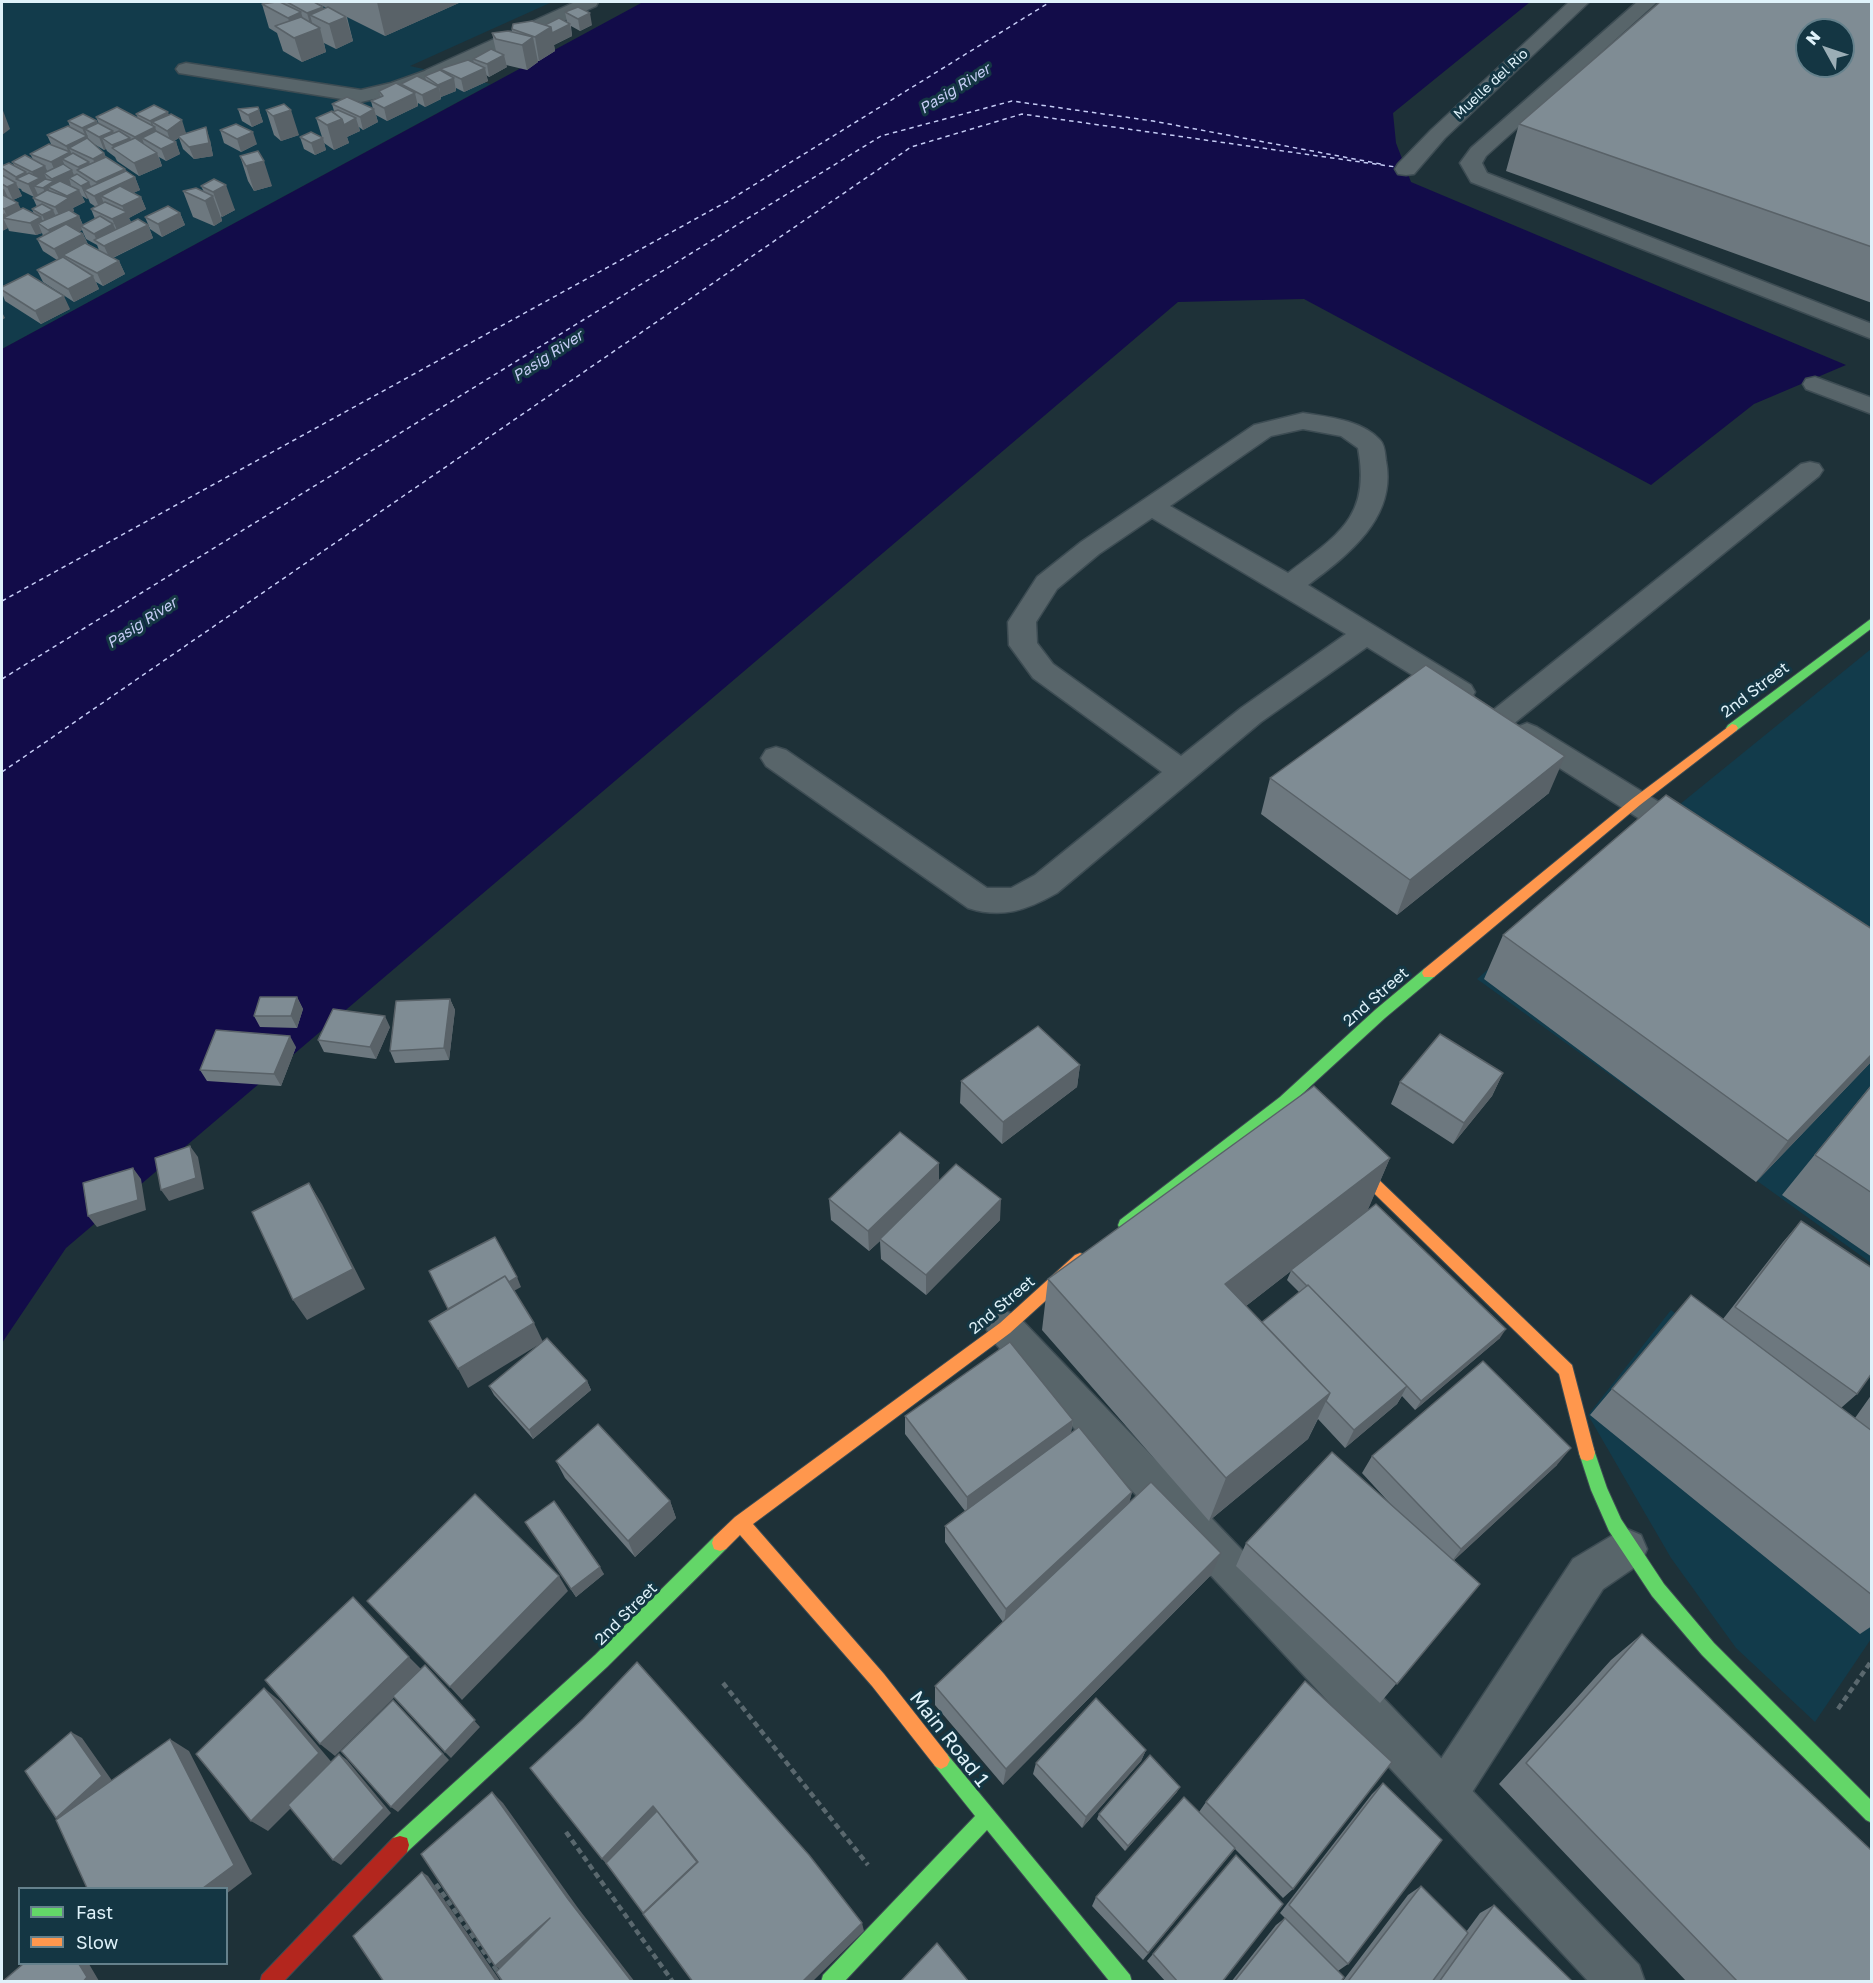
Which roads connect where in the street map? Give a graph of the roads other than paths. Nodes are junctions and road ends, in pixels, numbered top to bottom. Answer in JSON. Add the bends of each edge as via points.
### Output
{"nodes":[{"id":1,"x":589,"y":2,"type":"edge"},
{"id":2,"x":1580,"y":2,"type":"edge"},
{"id":3,"x":1648,"y":2,"type":"edge"},
{"id":4,"x":186,"y":69,"type":"dead end"},
{"id":5,"x":1519,"y":115,"type":"junction"},
{"id":6,"x":1542,"y":122,"type":"edge"},
{"id":7,"x":1406,"y":169,"type":"dead end"},
{"id":8,"x":1872,"y":332,"type":"edge"},
{"id":9,"x":1815,"y":384,"type":"dead end"},
{"id":10,"x":1872,"y":407,"type":"edge"},
{"id":11,"x":1810,"y":470,"type":"dead end"},
{"id":12,"x":1151,"y":506,"type":"junction"},
{"id":13,"x":1288,"y":586,"type":"junction"},
{"id":14,"x":1872,"y":622,"type":"edge"},
{"id":15,"x":1366,"y":634,"type":"junction"},
{"id":16,"x":1502,"y":718,"type":"junction"},
{"id":17,"x":776,"y":758,"type":"dead end"},
{"id":18,"x":1181,"y":771,"type":"junction"},
{"id":19,"x":1636,"y":802,"type":"junction"},
{"id":20,"x":1711,"y":850,"type":"edge"},
{"id":21,"x":1334,"y":1145,"type":"edge"},
{"id":22,"x":1115,"y":1233,"type":"edge"},
{"id":23,"x":1096,"y":1248,"type":"edge"},
{"id":24,"x":1005,"y":1328,"type":"junction"},
{"id":25,"x":741,"y":1523,"type":"junction"},
{"id":26,"x":1627,"y":1549,"type":"junction"},
{"id":27,"x":1443,"y":1792,"type":"junction"},
{"id":28,"x":1872,"y":1814,"type":"edge"},
{"id":29,"x":986,"y":1818,"type":"junction"},
{"id":30,"x":269,"y":1982,"type":"edge"},
{"id":31,"x":830,"y":1982,"type":"edge"},
{"id":32,"x":1123,"y":1982,"type":"edge"},
{"id":33,"x":1622,"y":1982,"type":"edge"}],
"edges":[{"from":1,"to":4,"type":"street","via":[[433,74],[361,96]]},
{"from":2,"to":7,"type":"street","name":"Muelle del Rio","via":[[1438,134]]},
{"from":3,"to":5,"type":"street"},
{"from":5,"to":6,"type":"street"},
{"from":5,"to":8,"type":"street","via":[[1478,152],[1471,163],[1479,177]]},
{"from":9,"to":10,"type":"street"},
{"from":11,"to":16,"type":"street"},
{"from":12,"to":13,"type":"street"},
{"from":12,"to":13,"type":"street","via":[[1263,430],[1303,421],[1350,431],[1370,444],[1375,462],[1375,496],[1353,536]]},
{"from":12,"to":18,"type":"street","via":[[1047,583],[1022,622],[1023,645],[1043,671]]},
{"from":13,"to":15,"type":"street"},
{"from":14,"to":19,"type":"street","name":"2nd Street"},
{"from":15,"to":16,"type":"street"},
{"from":15,"to":18,"type":"street","via":[[1251,715]]},
{"from":16,"to":19,"type":"street"},
{"from":17,"to":18,"type":"street","via":[[979,898],[1002,904],[1046,884]]},
{"from":19,"to":20,"type":"street"},
{"from":19,"to":22,"type":"street","name":"2nd Street","via":[[1380,1014],[1289,1105]]},
{"from":21,"to":26,"type":"street","via":[[1566,1370],[1594,1482]]},
{"from":23,"to":24,"type":"street","name":"2nd Street"},
{"from":24,"to":25,"type":"street","name":"2nd Street"},
{"from":24,"to":27,"type":"street"},
{"from":25,"to":29,"type":"street","name":"Main Road 1","via":[[878,1680]]},
{"from":25,"to":30,"type":"street","name":"2nd Street","via":[[601,1661],[405,1840]]},
{"from":26,"to":27,"type":"street","via":[[1588,1574]]},
{"from":26,"to":28,"type":"street","via":[[1700,1642]]},
{"from":27,"to":33,"type":"street"},
{"from":29,"to":31,"type":"street"},
{"from":29,"to":32,"type":"street","name":"Main Road 1"}]}
